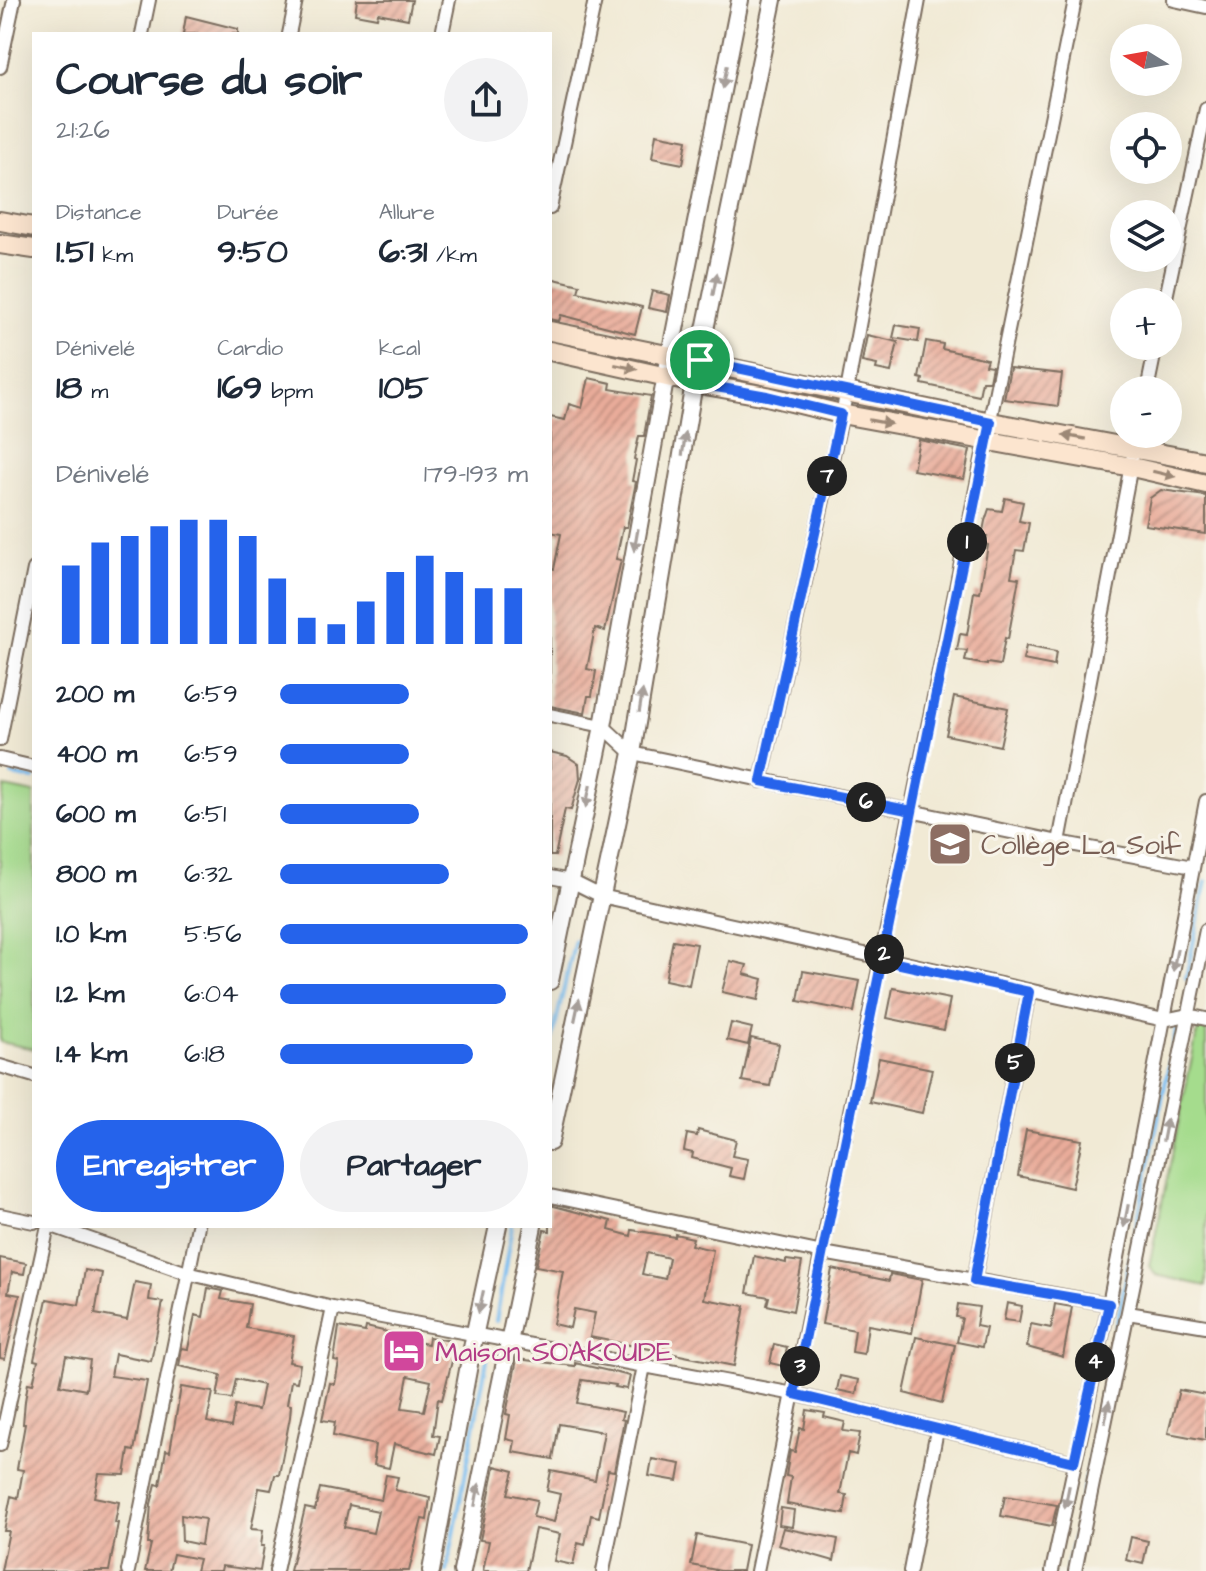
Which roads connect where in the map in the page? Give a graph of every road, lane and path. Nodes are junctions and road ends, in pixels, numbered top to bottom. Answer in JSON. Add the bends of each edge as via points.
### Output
{"nodes":[{"id":1,"x":14,"y":0,"type":"edge"},
{"id":2,"x":149,"y":0,"type":"edge"},
{"id":3,"x":296,"y":0,"type":"edge"},
{"id":4,"x":449,"y":0,"type":"edge"},
{"id":5,"x":595,"y":0,"type":"edge"},
{"id":6,"x":740,"y":0,"type":"edge"},
{"id":7,"x":773,"y":0,"type":"edge"},
{"id":8,"x":919,"y":0,"type":"edge"},
{"id":9,"x":1075,"y":0,"type":"edge"},
{"id":10,"x":1174,"y":0,"type":"edge"},
{"id":11,"x":1206,"y":7,"type":"edge"},
{"id":12,"x":142,"y":32,"type":"edge"},
{"id":13,"x":289,"y":32,"type":"edge"},
{"id":14,"x":442,"y":32,"type":"edge"},
{"id":15,"x":0,"y":67,"type":"edge"},
{"id":16,"x":1206,"y":109,"type":"edge"},
{"id":17,"x":552,"y":199,"type":"edge"},
{"id":18,"x":0,"y":221,"type":"edge"},
{"id":19,"x":32,"y":227,"type":"edge"},
{"id":20,"x":0,"y":244,"type":"edge"},
{"id":21,"x":32,"y":249,"type":"edge"},
{"id":22,"x":1168,"y":288,"type":"edge"},
{"id":23,"x":552,"y":331,"type":"edge"},
{"id":24,"x":552,"y":351,"type":"edge"},
{"id":25,"x":670,"y":353,"type":"junction"},
{"id":26,"x":700,"y":360,"type":"junction"},
{"id":27,"x":666,"y":375,"type":"junction"},
{"id":28,"x":694,"y":383,"type":"junction"},
{"id":29,"x":847,"y":391,"type":"junction"},
{"id":30,"x":841,"y":414,"type":"junction"},
{"id":31,"x":991,"y":422,"type":"junction"},
{"id":32,"x":1110,"y":438,"type":"edge"},
{"id":33,"x":987,"y":441,"type":"junction"},
{"id":34,"x":1135,"y":448,"type":"edge"},
{"id":35,"x":1159,"y":448,"type":"edge"},
{"id":36,"x":1206,"y":462,"type":"edge"},
{"id":37,"x":1132,"y":467,"type":"junction"},
{"id":38,"x":1206,"y":484,"type":"edge"},
{"id":39,"x":32,"y":592,"type":"edge"},
{"id":40,"x":30,"y":614,"type":"edge"},
{"id":41,"x":552,"y":715,"type":"edge"},
{"id":42,"x":603,"y":726,"type":"junction"},
{"id":43,"x":0,"y":740,"type":"edge"},
{"id":44,"x":632,"y":753,"type":"junction"},
{"id":45,"x":0,"y":759,"type":"edge"},
{"id":46,"x":32,"y":767,"type":"edge"},
{"id":47,"x":761,"y":781,"type":"junction"},
{"id":48,"x":1206,"y":801,"type":"edge"},
{"id":49,"x":912,"y":811,"type":"junction"},
{"id":50,"x":1059,"y":842,"type":"junction"},
{"id":51,"x":1193,"y":867,"type":"junction"},
{"id":52,"x":552,"y":877,"type":"edge"},
{"id":53,"x":571,"y":881,"type":"junction"},
{"id":54,"x":601,"y":896,"type":"junction"},
{"id":55,"x":1206,"y":930,"type":"edge"},
{"id":56,"x":882,"y":960,"type":"junction"},
{"id":57,"x":552,"y":971,"type":"edge"},
{"id":58,"x":1029,"y":992,"type":"junction"},
{"id":59,"x":1188,"y":1015,"type":"junction"},
{"id":60,"x":1206,"y":1019,"type":"edge"},
{"id":61,"x":1164,"y":1020,"type":"junction"},
{"id":62,"x":0,"y":1066,"type":"edge"},
{"id":63,"x":32,"y":1075,"type":"edge"},
{"id":64,"x":552,"y":1132,"type":"edge"},
{"id":65,"x":552,"y":1196,"type":"edge"},
{"id":66,"x":0,"y":1215,"type":"edge"},
{"id":67,"x":32,"y":1222,"type":"edge"},
{"id":68,"x":50,"y":1228,"type":"edge"},
{"id":69,"x":56,"y":1228,"type":"edge"},
{"id":70,"x":198,"y":1228,"type":"edge"},
{"id":71,"x":498,"y":1228,"type":"edge"},
{"id":72,"x":533,"y":1228,"type":"edge"},
{"id":73,"x":823,"y":1253,"type":"junction"},
{"id":74,"x":187,"y":1273,"type":"junction"},
{"id":75,"x":974,"y":1281,"type":"junction"},
{"id":76,"x":1109,"y":1304,"type":"junction"},
{"id":77,"x":333,"y":1308,"type":"junction"},
{"id":78,"x":1128,"y":1313,"type":"junction"},
{"id":79,"x":1206,"y":1326,"type":"edge"},
{"id":80,"x":475,"y":1332,"type":"junction"},
{"id":81,"x":510,"y":1340,"type":"junction"},
{"id":82,"x":644,"y":1366,"type":"junction"},
{"id":83,"x":794,"y":1394,"type":"junction"},
{"id":84,"x":937,"y":1430,"type":"junction"},
{"id":85,"x":0,"y":1445,"type":"edge"},
{"id":86,"x":1074,"y":1462,"type":"junction"},
{"id":87,"x":128,"y":1571,"type":"edge"},
{"id":88,"x":276,"y":1571,"type":"edge"},
{"id":89,"x":431,"y":1571,"type":"edge"},
{"id":90,"x":462,"y":1571,"type":"edge"},
{"id":91,"x":603,"y":1571,"type":"edge"},
{"id":92,"x":757,"y":1571,"type":"edge"},
{"id":93,"x":910,"y":1571,"type":"edge"},
{"id":94,"x":1052,"y":1571,"type":"edge"},
{"id":95,"x":1075,"y":1571,"type":"edge"}],
"edges":[{"from":1,"to":15,"type":"street"},
{"from":2,"to":12,"type":"street"},
{"from":3,"to":13,"type":"street"},
{"from":4,"to":14,"type":"street"},
{"from":5,"to":17,"type":"street"},
{"from":6,"to":25,"type":"street","one_way":true},
{"from":26,"to":7,"type":"street","one_way":true},
{"from":8,"to":29,"type":"street"},
{"from":9,"to":31,"type":"street"},
{"from":10,"to":11,"type":"street"},
{"from":16,"to":22,"type":"street"},
{"from":18,"to":19,"type":"main road"},
{"from":20,"to":21,"type":"main road"},
{"from":23,"to":25,"type":"main road"},
{"from":24,"to":27,"type":"main road","one_way":true},
{"from":25,"to":26,"type":"main road"},
{"from":25,"to":27,"type":"street"},
{"from":26,"to":28,"type":"street"},
{"from":26,"to":29,"type":"main road"},
{"from":27,"to":28,"type":"main road"},
{"from":27,"to":42,"type":"street","one_way":true},
{"from":28,"to":30,"type":"main road"},
{"from":44,"to":28,"type":"street","one_way":true},
{"from":29,"to":30,"type":"street"},
{"from":29,"to":31,"type":"main road"},
{"from":30,"to":33,"type":"main road","one_way":true},
{"from":30,"to":47,"type":"street"},
{"from":32,"to":31,"type":"main road","one_way":true},
{"from":31,"to":33,"type":"street"},
{"from":33,"to":37,"type":"main road"},
{"from":33,"to":49,"type":"street"},
{"from":34,"to":37,"type":"street"},
{"from":35,"to":36,"type":"main road"},
{"from":37,"to":38,"type":"main road","one_way":true},
{"from":37,"to":50,"type":"street"},
{"from":39,"to":40,"type":"street"},
{"from":40,"to":43,"type":"street"},
{"from":41,"to":42,"type":"street"},
{"from":42,"to":44,"type":"street"},
{"from":42,"to":53,"type":"street","one_way":true},
{"from":44,"to":47,"type":"street"},
{"from":44,"to":54,"type":"street"},
{"from":45,"to":46,"type":"street"},
{"from":47,"to":49,"type":"street"},
{"from":48,"to":51,"type":"street"},
{"from":49,"to":50,"type":"street"},
{"from":49,"to":56,"type":"street"},
{"from":50,"to":51,"type":"street"},
{"from":51,"to":61,"type":"street","one_way":true},
{"from":52,"to":53,"type":"street"},
{"from":53,"to":54,"type":"street"},
{"from":53,"to":57,"type":"street"},
{"from":54,"to":56,"type":"street"},
{"from":64,"to":54,"type":"street","one_way":true},
{"from":55,"to":59,"type":"street"},
{"from":56,"to":58,"type":"street"},
{"from":56,"to":73,"type":"street"},
{"from":58,"to":61,"type":"street"},
{"from":58,"to":75,"type":"street"},
{"from":59,"to":60,"type":"street"},
{"from":59,"to":61,"type":"street"},
{"from":78,"to":59,"type":"street","one_way":true},
{"from":61,"to":76,"type":"street","one_way":true},
{"from":62,"to":63,"type":"street"},
{"from":65,"to":73,"type":"street"},
{"from":66,"to":67,"type":"street"},
{"from":68,"to":85,"type":"street"},
{"from":69,"to":74,"type":"street"},
{"from":70,"to":74,"type":"street"},
{"from":71,"to":80,"type":"street","one_way":true},
{"from":72,"to":81,"type":"street"},
{"from":73,"to":75,"type":"street"},
{"from":73,"to":83,"type":"street"},
{"from":74,"to":77,"type":"street"},
{"from":74,"to":87,"type":"street"},
{"from":75,"to":76,"type":"street"},
{"from":76,"to":86,"type":"street"},
{"from":77,"to":80,"type":"street"},
{"from":77,"to":88,"type":"street"},
{"from":78,"to":79,"type":"street"},
{"from":95,"to":78,"type":"street","one_way":true},
{"from":80,"to":81,"type":"street"},
{"from":80,"to":89,"type":"street"},
{"from":81,"to":82,"type":"street"},
{"from":90,"to":81,"type":"street","one_way":true},
{"from":82,"to":83,"type":"street"},
{"from":82,"to":91,"type":"street"},
{"from":83,"to":84,"type":"street"},
{"from":83,"to":92,"type":"street"},
{"from":84,"to":86,"type":"street"},
{"from":84,"to":93,"type":"street"},
{"from":86,"to":94,"type":"street","one_way":true}]}
